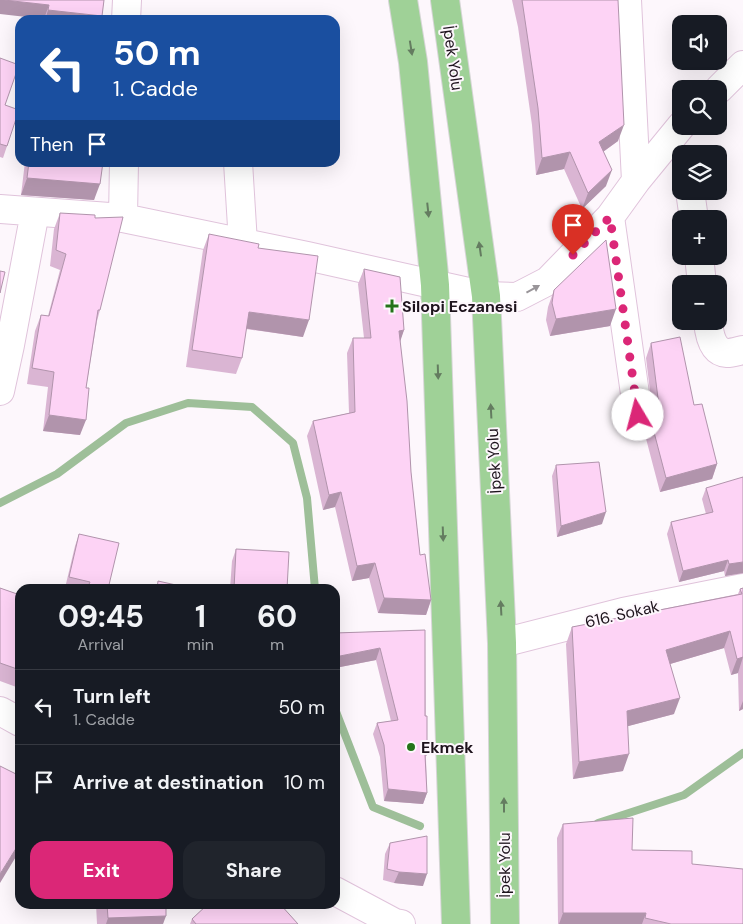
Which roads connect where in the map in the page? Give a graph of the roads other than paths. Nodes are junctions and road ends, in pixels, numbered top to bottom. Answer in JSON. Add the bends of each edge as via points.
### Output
{"nodes":[{"id":1,"x":127,"y":0,"type":"edge"},
{"id":2,"x":403,"y":0,"type":"edge"},
{"id":3,"x":445,"y":0,"type":"edge"},
{"id":4,"x":627,"y":0,"type":"edge"},
{"id":5,"x":126,"y":15,"type":"edge"},
{"id":6,"x":743,"y":65,"type":"edge"},
{"id":7,"x":727,"y":81,"type":"edge"},
{"id":8,"x":674,"y":135,"type":"edge"},
{"id":9,"x":124,"y":167,"type":"edge"},
{"id":10,"x":238,"y":167,"type":"edge"},
{"id":11,"x":636,"y":181,"type":"junction"},
{"id":12,"x":0,"y":209,"type":"edge"},
{"id":13,"x":35,"y":212,"type":"junction"},
{"id":14,"x":610,"y":217,"type":"junction"},
{"id":15,"x":123,"y":218,"type":"junction"},
{"id":16,"x":244,"y":243,"type":"junction"},
{"id":17,"x":435,"y":285,"type":"junction"},
{"id":18,"x":486,"y":296,"type":"junction"},
{"id":19,"x":709,"y":330,"type":"edge"},
{"id":20,"x":743,"y":350,"type":"edge"},
{"id":21,"x":0,"y":391,"type":"edge"},
{"id":22,"x":638,"y":415,"type":"dead end"},
{"id":23,"x":743,"y":588,"type":"edge"},
{"id":24,"x":502,"y":643,"type":"junction"},
{"id":25,"x":0,"y":711,"type":"edge"},
{"id":26,"x":15,"y":719,"type":"edge"},
{"id":27,"x":340,"y":894,"type":"edge"},
{"id":28,"x":401,"y":924,"type":"edge"},
{"id":29,"x":456,"y":924,"type":"edge"},
{"id":30,"x":505,"y":924,"type":"edge"}],
"edges":[{"from":1,"to":5,"type":"street"},
{"from":2,"to":17,"type":"highway","one_way":true,"via":[[413,62]]},
{"from":18,"to":3,"type":"highway","name":"İpek Yolu","one_way":true},
{"from":4,"to":11,"type":"street"},
{"from":6,"to":7,"type":"street"},
{"from":8,"to":11,"type":"street"},
{"from":9,"to":15,"type":"street"},
{"from":10,"to":16,"type":"street"},
{"from":11,"to":14,"type":"street"},
{"from":12,"to":13,"type":"street"},
{"from":13,"to":15,"type":"street"},
{"from":13,"to":21,"type":"street"},
{"from":18,"to":14,"type":"street","one_way":true,"via":[[518,298],[548,280]]},
{"from":14,"to":22,"type":"street"},
{"from":15,"to":16,"type":"street"},
{"from":16,"to":17,"type":"street"},
{"from":17,"to":18,"type":"street"},
{"from":17,"to":29,"type":"highway","one_way":true},
{"from":24,"to":18,"type":"highway","name":"İpek Yolu","one_way":true},
{"from":19,"to":20,"type":"street","via":[[716,348],[726,353]]},
{"from":23,"to":24,"type":"street","name":"616. Sokak","via":[[623,612]]},
{"from":30,"to":24,"type":"highway","name":"İpek Yolu","one_way":true},
{"from":25,"to":26,"type":"street"},
{"from":27,"to":28,"type":"street"}]}
